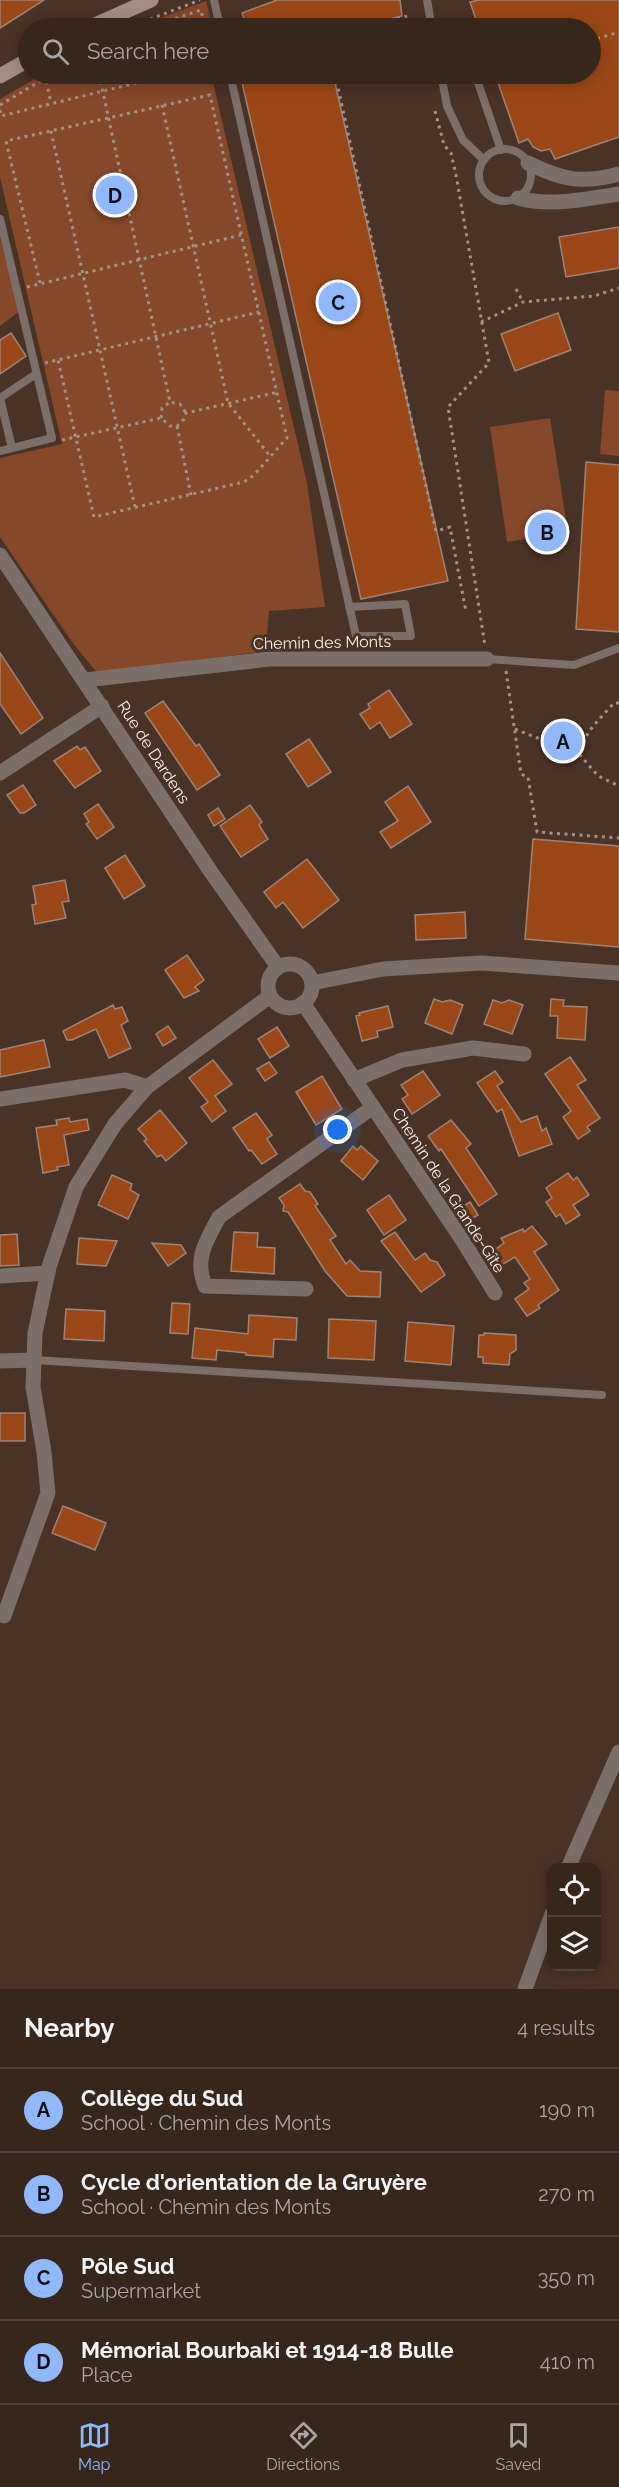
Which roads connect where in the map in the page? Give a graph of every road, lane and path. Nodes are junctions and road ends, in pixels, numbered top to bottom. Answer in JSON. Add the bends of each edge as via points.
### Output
{"nodes":[{"id":1,"x":151,"y":0,"type":"edge"},
{"id":2,"x":200,"y":0,"type":"edge"},
{"id":3,"x":214,"y":0,"type":"edge"},
{"id":4,"x":427,"y":0,"type":"edge"},
{"id":5,"x":406,"y":16,"type":"dead end"},
{"id":6,"x":110,"y":18,"type":"edge"},
{"id":7,"x":153,"y":18,"type":"edge"},
{"id":8,"x":177,"y":18,"type":"edge"},
{"id":9,"x":203,"y":18,"type":"edge"},
{"id":10,"x":218,"y":18,"type":"edge"},
{"id":11,"x":398,"y":18,"type":"edge"},
{"id":12,"x":430,"y":18,"type":"edge"},
{"id":13,"x":619,"y":32,"type":"edge"},
{"id":14,"x":601,"y":38,"type":"edge"},
{"id":15,"x":18,"y":66,"type":"edge"},
{"id":16,"x":0,"y":76,"type":"edge"},
{"id":17,"x":33,"y":84,"type":"edge"},
{"id":18,"x":48,"y":84,"type":"edge"},
{"id":19,"x":101,"y":84,"type":"edge"},
{"id":20,"x":127,"y":84,"type":"edge"},
{"id":21,"x":232,"y":84,"type":"edge"},
{"id":22,"x":337,"y":84,"type":"edge"},
{"id":23,"x":443,"y":84,"type":"edge"},
{"id":24,"x":478,"y":84,"type":"edge"},
{"id":25,"x":103,"y":91,"type":"junction"},
{"id":26,"x":51,"y":104,"type":"junction"},
{"id":27,"x":434,"y":104,"type":"dead end"},
{"id":28,"x":162,"y":105,"type":"junction"},
{"id":29,"x":0,"y":108,"type":"edge"},
{"id":30,"x":1,"y":116,"type":"edge"},
{"id":31,"x":109,"y":116,"type":"junction"},
{"id":32,"x":51,"y":130,"type":"junction"},
{"id":33,"x":501,"y":150,"type":"junction"},
{"id":34,"x":484,"y":160,"type":"junction"},
{"id":35,"x":528,"y":163,"type":"junction"},
{"id":36,"x":619,"y":174,"type":"edge"},
{"id":37,"x":619,"y":194,"type":"edge"},
{"id":38,"x":518,"y":198,"type":"junction"},
{"id":39,"x":0,"y":219,"type":"edge"},
{"id":40,"x":241,"y":235,"type":"junction"},
{"id":41,"x":193,"y":246,"type":"junction"},
{"id":42,"x":140,"y":259,"type":"junction"},
{"id":43,"x":83,"y":273,"type":"junction"},
{"id":44,"x":40,"y":284,"type":"junction"},
{"id":45,"x":26,"y":287,"type":"dead end"},
{"id":46,"x":619,"y":288,"type":"edge"},
{"id":47,"x":516,"y":289,"type":"dead end"},
{"id":48,"x":524,"y":302,"type":"junction"},
{"id":49,"x":259,"y":312,"type":"junction"},
{"id":50,"x":481,"y":322,"type":"junction"},
{"id":51,"x":210,"y":323,"type":"junction"},
{"id":52,"x":156,"y":336,"type":"junction"},
{"id":53,"x":100,"y":349,"type":"junction"},
{"id":54,"x":58,"y":360,"type":"junction"},
{"id":55,"x":35,"y":370,"type":"junction"},
{"id":56,"x":278,"y":392,"type":"junction"},
{"id":57,"x":0,"y":398,"type":"edge"},
{"id":58,"x":170,"y":402,"type":"junction"},
{"id":59,"x":228,"y":403,"type":"junction"},
{"id":60,"x":186,"y":412,"type":"junction"},
{"id":61,"x":161,"y":418,"type":"junction"},
{"id":62,"x":177,"y":426,"type":"junction"},
{"id":63,"x":118,"y":427,"type":"junction"},
{"id":64,"x":76,"y":437,"type":"junction"},
{"id":65,"x":61,"y":440,"type":"dead end"},
{"id":66,"x":12,"y":448,"type":"junction"},
{"id":67,"x":0,"y":451,"type":"edge"},
{"id":68,"x":271,"y":457,"type":"junction"},
{"id":69,"x":191,"y":495,"type":"junction"},
{"id":70,"x":135,"y":507,"type":"junction"},
{"id":71,"x":0,"y":555,"type":"edge"},
{"id":72,"x":349,"y":607,"type":"junction"},
{"id":73,"x":466,"y":612,"type":"dead end"},
{"id":74,"x":619,"y":648,"type":"edge"},
{"id":75,"x":488,"y":659,"type":"junction"},
{"id":76,"x":505,"y":660,"type":"junction"},
{"id":77,"x":85,"y":680,"type":"junction"},
{"id":78,"x":619,"y":703,"type":"edge"},
{"id":79,"x":102,"y":706,"type":"junction"},
{"id":80,"x":515,"y":729,"type":"junction"},
{"id":81,"x":580,"y":755,"type":"junction"},
{"id":82,"x":0,"y":773,"type":"edge"},
{"id":83,"x":619,"y":786,"type":"edge"},
{"id":84,"x":619,"y":838,"type":"edge"},
{"id":85,"x":278,"y":967,"type":"junction"},
{"id":86,"x":619,"y":973,"type":"edge"},
{"id":87,"x":312,"y":983,"type":"junction"},
{"id":88,"x":270,"y":996,"type":"junction"},
{"id":89,"x":303,"y":1003,"type":"junction"},
{"id":90,"x":524,"y":1054,"type":"dead end"},
{"id":91,"x":354,"y":1080,"type":"junction"},
{"id":92,"x":147,"y":1087,"type":"junction"},
{"id":93,"x":0,"y":1099,"type":"edge"},
{"id":94,"x":373,"y":1107,"type":"junction"},
{"id":95,"x":48,"y":1273,"type":"junction"},
{"id":96,"x":0,"y":1276,"type":"edge"},
{"id":97,"x":306,"y":1289,"type":"dead end"},
{"id":98,"x":495,"y":1293,"type":"dead end"},
{"id":99,"x":34,"y":1360,"type":"junction"},
{"id":100,"x":0,"y":1361,"type":"edge"},
{"id":101,"x":602,"y":1395,"type":"dead end"},
{"id":102,"x":4,"y":1616,"type":"dead end"},
{"id":103,"x":619,"y":1752,"type":"edge"},
{"id":104,"x":570,"y":1863,"type":"edge"},
{"id":105,"x":551,"y":1917,"type":"edge"},
{"id":106,"x":525,"y":1989,"type":"edge"}],
"edges":[{"from":1,"to":6,"type":"street"},
{"from":2,"to":7,"type":"path"},
{"from":3,"to":10,"type":"lane"},
{"from":4,"to":12,"type":"lane"},
{"from":5,"to":11,"type":"path"},
{"from":8,"to":9,"type":"path","via":[[201,10]]},
{"from":13,"to":14,"type":"path"},
{"from":15,"to":16,"type":"street"},
{"from":17,"to":29,"type":"path"},
{"from":18,"to":26,"type":"path"},
{"from":19,"to":25,"type":"path"},
{"from":20,"to":25,"type":"path"},
{"from":21,"to":72,"type":"lane"},
{"from":22,"to":73,"type":"path","via":[[436,531],[450,527]]},
{"from":23,"to":34,"type":"lane","via":[[447,106],[463,140]]},
{"from":24,"to":33,"type":"lane"},
{"from":25,"to":26,"type":"path"},
{"from":25,"to":31,"type":"path"},
{"from":26,"to":30,"type":"path"},
{"from":27,"to":50,"type":"path","via":[[444,145],[451,153]]},
{"from":28,"to":31,"type":"path"},
{"from":28,"to":40,"type":"path","via":[[210,95]]},
{"from":28,"to":41,"type":"path"},
{"from":29,"to":30,"type":"path"},
{"from":31,"to":32,"type":"path"},
{"from":31,"to":42,"type":"path"},
{"from":32,"to":43,"type":"path"},
{"from":32,"to":44,"type":"path","via":[[6,141]]},
{"from":33,"to":34,"type":"lane"},
{"from":33,"to":35,"type":"lane","via":[[512,150]]},
{"from":34,"to":38,"type":"lane","via":[[480,169],[484,191],[504,201]]},
{"from":35,"to":36,"type":"street","via":[[554,176],[578,180]]},
{"from":35,"to":38,"type":"lane","via":[[530,183]]},
{"from":37,"to":38,"type":"street","via":[[537,203]]},
{"from":39,"to":55,"type":"lane"},
{"from":40,"to":41,"type":"path"},
{"from":40,"to":49,"type":"path"},
{"from":41,"to":42,"type":"path"},
{"from":41,"to":51,"type":"path"},
{"from":42,"to":43,"type":"path"},
{"from":42,"to":52,"type":"path"},
{"from":43,"to":44,"type":"path"},
{"from":43,"to":53,"type":"path"},
{"from":44,"to":45,"type":"path"},
{"from":46,"to":48,"type":"path","via":[[594,296]]},
{"from":47,"to":48,"type":"path"},
{"from":48,"to":50,"type":"path"},
{"from":49,"to":51,"type":"path"},
{"from":49,"to":56,"type":"path"},
{"from":50,"to":75,"type":"path","via":[[489,363],[448,407]]},
{"from":51,"to":52,"type":"path"},
{"from":51,"to":59,"type":"path"},
{"from":52,"to":53,"type":"path"},
{"from":52,"to":58,"type":"path"},
{"from":53,"to":54,"type":"path"},
{"from":53,"to":63,"type":"path"},
{"from":54,"to":55,"type":"path"},
{"from":54,"to":64,"type":"path"},
{"from":55,"to":57,"type":"lane"},
{"from":55,"to":66,"type":"lane","via":[[52,438]]},
{"from":56,"to":59,"type":"path"},
{"from":56,"to":68,"type":"path","via":[[288,438]]},
{"from":57,"to":66,"type":"lane"},
{"from":58,"to":60,"type":"path","via":[[180,404]]},
{"from":58,"to":61,"type":"path","via":[[162,408]]},
{"from":59,"to":60,"type":"path"},
{"from":59,"to":68,"type":"path"},
{"from":60,"to":62,"type":"path"},
{"from":61,"to":62,"type":"path","via":[[170,426]]},
{"from":61,"to":63,"type":"path"},
{"from":62,"to":69,"type":"path"},
{"from":63,"to":64,"type":"path"},
{"from":63,"to":70,"type":"path"},
{"from":64,"to":65,"type":"path"},
{"from":64,"to":70,"type":"path","via":[[94,517]]},
{"from":66,"to":67,"type":"lane"},
{"from":68,"to":69,"type":"path","via":[[244,482]]},
{"from":69,"to":70,"type":"path"},
{"from":71,"to":77,"type":"street","name":"Rue de Dardens"},
{"from":72,"to":72,"type":"lane","via":[[356,636],[411,636],[405,604]]},
{"from":74,"to":76,"type":"lane","via":[[574,665]]},
{"from":75,"to":76,"type":"lane"},
{"from":75,"to":77,"type":"street","name":"Chemin des Monts","via":[[270,659]]},
{"from":76,"to":80,"type":"path"},
{"from":77,"to":79,"type":"street","name":"Rue de Dardens"},
{"from":78,"to":81,"type":"path","via":[[614,703],[591,729],[581,744]]},
{"from":79,"to":82,"type":"street"},
{"from":79,"to":85,"type":"street","name":"Rue de Dardens"},
{"from":80,"to":81,"type":"path"},
{"from":80,"to":84,"type":"path","via":[[521,774],[528,777],[537,832]]},
{"from":81,"to":83,"type":"path","via":[[598,776]]},
{"from":85,"to":87,"type":"street","via":[[298,966],[307,972]]},
{"from":85,"to":88,"type":"street","via":[[268,980]]},
{"from":86,"to":87,"type":"street","via":[[481,963],[383,969]]},
{"from":87,"to":89,"type":"street","via":[[309,998]]},
{"from":88,"to":89,"type":"street","via":[[285,1008]]},
{"from":88,"to":92,"type":"street"},
{"from":89,"to":91,"type":"street","name":"Chemin de la Grande-Gîte"},
{"from":90,"to":91,"type":"street","via":[[473,1048],[402,1060]]},
{"from":91,"to":94,"type":"street","name":"Chemin de la Grande-Gîte"},
{"from":92,"to":93,"type":"street","via":[[125,1080]]},
{"from":92,"to":95,"type":"street","via":[[115,1124],[76,1187]]},
{"from":94,"to":97,"type":"street","name":"Chemin de la Grande-Gîte","via":[[219,1217],[205,1243],[199,1271],[205,1286]]},
{"from":94,"to":98,"type":"street","name":"Chemin de la Grande-Gîte"},
{"from":95,"to":96,"type":"street"},
{"from":95,"to":99,"type":"street","via":[[35,1333]]},
{"from":99,"to":100,"type":"street"},
{"from":99,"to":101,"type":"lane"},
{"from":99,"to":102,"type":"street","via":[[33,1387],[48,1493]]},
{"from":103,"to":104,"type":"street"},
{"from":105,"to":106,"type":"street"}]}
